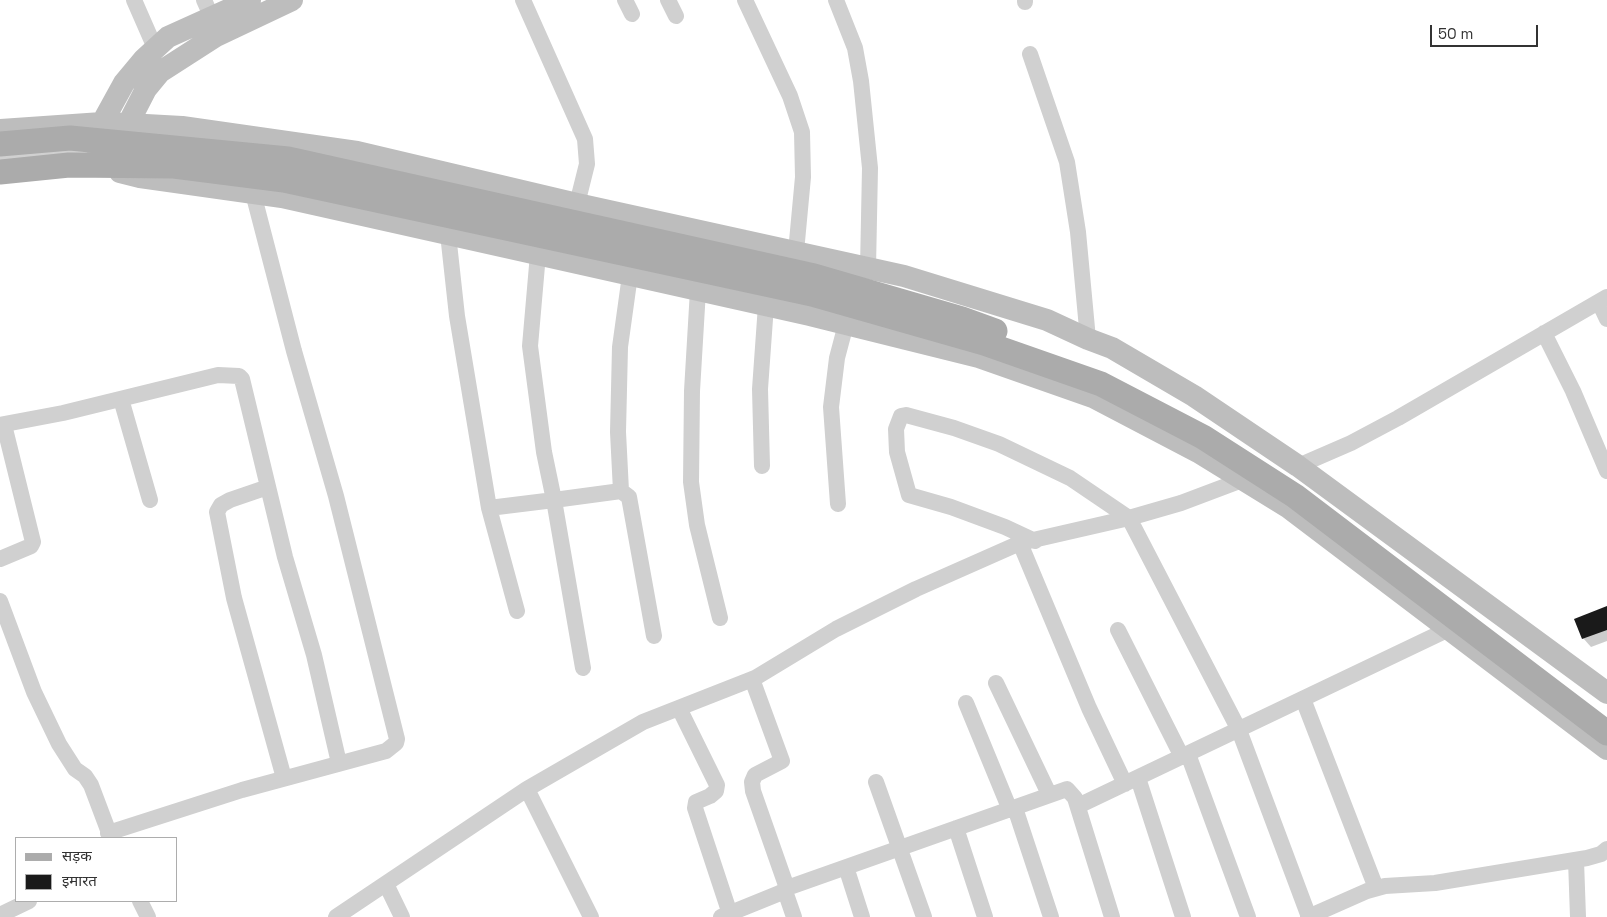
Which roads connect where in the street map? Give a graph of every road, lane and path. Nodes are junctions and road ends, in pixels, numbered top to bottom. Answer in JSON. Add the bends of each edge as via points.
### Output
{"nodes":[{"id":1,"x":134,"y":0,"type":"edge"},
{"id":2,"x":250,"y":0,"type":"edge"},
{"id":3,"x":292,"y":0,"type":"edge"},
{"id":4,"x":522,"y":0,"type":"edge"},
{"id":5,"x":668,"y":0,"type":"edge"},
{"id":6,"x":745,"y":0,"type":"edge"},
{"id":7,"x":836,"y":0,"type":"edge"},
{"id":8,"x":208,"y":9,"type":"edge"},
{"id":9,"x":676,"y":16,"type":"dead end"},
{"id":10,"x":195,"y":37,"type":"junction"},
{"id":11,"x":155,"y":48,"type":"junction"},
{"id":12,"x":1030,"y":54,"type":"dead end"},
{"id":13,"x":0,"y":130,"type":"edge"},
{"id":14,"x":0,"y":144,"type":"edge"},
{"id":15,"x":125,"y":144,"type":"junction"},
{"id":16,"x":99,"y":146,"type":"junction"},
{"id":17,"x":0,"y":157,"type":"edge"},
{"id":18,"x":0,"y":172,"type":"edge"},
{"id":19,"x":253,"y":193,"type":"junction"},
{"id":20,"x":577,"y":204,"type":"junction"},
{"id":21,"x":448,"y":234,"type":"junction"},
{"id":22,"x":796,"y":252,"type":"junction"},
{"id":23,"x":538,"y":254,"type":"junction"},
{"id":24,"x":868,"y":268,"type":"junction"},
{"id":25,"x":630,"y":275,"type":"junction"},
{"id":26,"x":698,"y":290,"type":"junction"},
{"id":27,"x":1603,"y":299,"type":"edge"},
{"id":28,"x":766,"y":305,"type":"junction"},
{"id":29,"x":1607,"y":320,"type":"edge"},
{"id":30,"x":846,"y":324,"type":"junction"},
{"id":31,"x":1544,"y":333,"type":"junction"},
{"id":32,"x":1088,"y":339,"type":"junction"},
{"id":33,"x":121,"y":399,"type":"junction"},
{"id":34,"x":2,"y":425,"type":"edge"},
{"id":35,"x":762,"y":466,"type":"dead end"},
{"id":36,"x":1298,"y":466,"type":"junction"},
{"id":37,"x":1607,"y":471,"type":"edge"},
{"id":38,"x":1242,"y":480,"type":"junction"},
{"id":39,"x":268,"y":487,"type":"junction"},
{"id":40,"x":621,"y":491,"type":"junction"},
{"id":41,"x":150,"y":500,"type":"dead end"},
{"id":42,"x":554,"y":500,"type":"junction"},
{"id":43,"x":838,"y":504,"type":"dead end"},
{"id":44,"x":489,"y":508,"type":"junction"},
{"id":45,"x":1129,"y":518,"type":"junction"},
{"id":46,"x":1028,"y":542,"type":"junction"},
{"id":47,"x":0,"y":559,"type":"edge"},
{"id":48,"x":0,"y":601,"type":"edge"},
{"id":49,"x":517,"y":611,"type":"dead end"},
{"id":50,"x":720,"y":618,"type":"dead end"},
{"id":51,"x":1448,"y":629,"type":"junction"},
{"id":52,"x":1118,"y":630,"type":"dead end"},
{"id":53,"x":654,"y":636,"type":"dead end"},
{"id":54,"x":583,"y":668,"type":"dead end"},
{"id":55,"x":752,"y":680,"type":"junction"},
{"id":56,"x":996,"y":683,"type":"dead end"},
{"id":57,"x":1607,"y":693,"type":"edge"},
{"id":58,"x":1303,"y":699,"type":"junction"},
{"id":59,"x":966,"y":703,"type":"dead end"},
{"id":60,"x":679,"y":708,"type":"junction"},
{"id":61,"x":1607,"y":713,"type":"edge"},
{"id":62,"x":1239,"y":730,"type":"junction"},
{"id":63,"x":1607,"y":733,"type":"edge"},
{"id":64,"x":1607,"y":749,"type":"edge"},
{"id":65,"x":1185,"y":756,"type":"junction"},
{"id":66,"x":339,"y":763,"type":"junction"},
{"id":67,"x":284,"y":778,"type":"junction"},
{"id":68,"x":1131,"y":781,"type":"junction"},
{"id":69,"x":876,"y":782,"type":"dead end"},
{"id":70,"x":527,"y":789,"type":"junction"},
{"id":71,"x":1049,"y":794,"type":"junction"},
{"id":72,"x":1078,"y":806,"type":"junction"},
{"id":73,"x":1012,"y":809,"type":"junction"},
{"id":74,"x":956,"y":828,"type":"junction"},
{"id":75,"x":110,"y":836,"type":"edge"},
{"id":76,"x":901,"y":848,"type":"junction"},
{"id":77,"x":1607,"y":848,"type":"edge"},
{"id":78,"x":1576,"y":860,"type":"junction"},
{"id":79,"x":846,"y":867,"type":"junction"},
{"id":80,"x":386,"y":884,"type":"junction"},
{"id":81,"x":1376,"y":888,"type":"junction"},
{"id":82,"x":786,"y":890,"type":"junction"},
{"id":83,"x":27,"y":902,"type":"edge"},
{"id":84,"x":140,"y":902,"type":"edge"},
{"id":85,"x":0,"y":915,"type":"edge"},
{"id":86,"x":728,"y":916,"type":"edge"},
{"id":87,"x":148,"y":917,"type":"edge"},
{"id":88,"x":336,"y":917,"type":"edge"},
{"id":89,"x":402,"y":917,"type":"edge"},
{"id":90,"x":591,"y":917,"type":"edge"},
{"id":91,"x":794,"y":917,"type":"edge"},
{"id":92,"x":862,"y":917,"type":"edge"},
{"id":93,"x":924,"y":917,"type":"edge"},
{"id":94,"x":985,"y":917,"type":"edge"},
{"id":95,"x":1051,"y":917,"type":"edge"},
{"id":96,"x":1112,"y":917,"type":"edge"},
{"id":97,"x":1183,"y":917,"type":"edge"},
{"id":98,"x":1248,"y":917,"type":"edge"},
{"id":99,"x":1309,"y":917,"type":"edge"},
{"id":100,"x":1578,"y":917,"type":"edge"}],
"edges":[{"from":1,"to":11,"type":"street"},
{"from":2,"to":8,"type":"main road"},
{"from":3,"to":10,"type":"main road"},
{"from":4,"to":20,"type":"street","via":[[585,139],[587,164]]},
{"from":5,"to":9,"type":"street"},
{"from":6,"to":22,"type":"street","via":[[790,96],[802,132],[803,177]]},
{"from":7,"to":24,"type":"street","via":[[855,48],[861,81],[870,168]]},
{"from":8,"to":10,"type":"main road"},
{"from":10,"to":11,"type":"main road","via":[[168,38]]},
{"from":10,"to":15,"type":"main road","via":[[146,89]]},
{"from":11,"to":16,"type":"main road","via":[[124,83]]},
{"from":12,"to":32,"type":"street","via":[[1067,162],[1078,232]]},
{"from":13,"to":16,"type":"main road"},
{"from":14,"to":16,"type":"main road","via":[[70,138]]},
{"from":15,"to":16,"type":"main road"},
{"from":15,"to":16,"type":"main road"},
{"from":15,"to":20,"type":"main road","via":[[182,128],[357,152]]},
{"from":15,"to":61,"type":"main road","via":[[288,160],[814,276],[962,319],[1101,369],[1304,487],[1550,676]]},
{"from":15,"to":63,"type":"main road","via":[[174,166],[284,180],[812,294],[984,344],[1101,384],[1203,437],[1295,496]]},
{"from":16,"to":17,"type":"street","via":[[70,152]]},
{"from":16,"to":18,"type":"main road","via":[[39,166]]},
{"from":16,"to":19,"type":"main road","via":[[140,177]]},
{"from":19,"to":21,"type":"main road"},
{"from":19,"to":66,"type":"street","via":[[336,496],[397,736],[396,743],[386,751]]},
{"from":20,"to":22,"type":"main road"},
{"from":21,"to":23,"type":"main road"},
{"from":21,"to":44,"type":"street","via":[[457,316]]},
{"from":22,"to":24,"type":"main road"},
{"from":23,"to":25,"type":"main road"},
{"from":23,"to":42,"type":"street","via":[[530,346]]},
{"from":24,"to":32,"type":"main road","via":[[1047,320]]},
{"from":25,"to":26,"type":"main road"},
{"from":25,"to":40,"type":"street","via":[[620,347],[618,432]]},
{"from":26,"to":28,"type":"main road"},
{"from":26,"to":50,"type":"street","via":[[691,482],[697,525]]},
{"from":27,"to":29,"type":"street"},
{"from":27,"to":31,"type":"street"},
{"from":28,"to":30,"type":"main road"},
{"from":28,"to":35,"type":"street","via":[[760,389]]},
{"from":30,"to":38,"type":"main road","via":[[979,357],[1093,397],[1198,452]]},
{"from":30,"to":43,"type":"street","via":[[837,358],[831,407]]},
{"from":31,"to":36,"type":"street","via":[[1359,439]]},
{"from":31,"to":37,"type":"street"},
{"from":32,"to":36,"type":"main road","via":[[1112,348],[1194,396]]},
{"from":33,"to":34,"type":"street"},
{"from":33,"to":39,"type":"street","via":[[218,375],[239,376]]},
{"from":33,"to":41,"type":"street"},
{"from":34,"to":47,"type":"street","via":[[33,542],[31,546]]},
{"from":36,"to":57,"type":"main road"},
{"from":38,"to":45,"type":"street"},
{"from":38,"to":51,"type":"main road","via":[[1288,508]]},
{"from":39,"to":66,"type":"street","via":[[314,655]]},
{"from":39,"to":67,"type":"street","via":[[230,500],[217,512],[234,598]]},
{"from":40,"to":42,"type":"street"},
{"from":40,"to":53,"type":"street","via":[[629,497]]},
{"from":42,"to":44,"type":"street"},
{"from":42,"to":54,"type":"street"},
{"from":44,"to":49,"type":"street"},
{"from":45,"to":46,"type":"street"},
{"from":45,"to":46,"type":"street","via":[[1070,478],[999,444],[954,428],[901,416],[896,429],[897,452],[909,495],[960,510]]},
{"from":45,"to":62,"type":"street"},
{"from":46,"to":55,"type":"street","via":[[916,590],[836,629]]},
{"from":46,"to":68,"type":"street","via":[[1089,708]]},
{"from":48,"to":75,"type":"street","via":[[34,692],[59,744],[75,769],[91,785]]},
{"from":51,"to":58,"type":"street"},
{"from":51,"to":64,"type":"main road"},
{"from":52,"to":65,"type":"street"},
{"from":55,"to":60,"type":"street"},
{"from":55,"to":82,"type":"street","via":[[782,761],[755,776],[753,791]]},
{"from":56,"to":71,"type":"street"},
{"from":58,"to":62,"type":"street"},
{"from":58,"to":81,"type":"street"},
{"from":59,"to":73,"type":"street"},
{"from":60,"to":70,"type":"street","via":[[643,722]]},
{"from":60,"to":86,"type":"street","via":[[717,785],[710,796],[696,802],[695,808]]},
{"from":62,"to":65,"type":"street"},
{"from":62,"to":99,"type":"street"},
{"from":65,"to":68,"type":"street"},
{"from":65,"to":98,"type":"street"},
{"from":66,"to":67,"type":"street"},
{"from":67,"to":75,"type":"street"},
{"from":68,"to":72,"type":"street"},
{"from":68,"to":97,"type":"street"},
{"from":69,"to":76,"type":"street"},
{"from":70,"to":80,"type":"street"},
{"from":70,"to":90,"type":"street"},
{"from":71,"to":72,"type":"street","via":[[1066,789]]},
{"from":71,"to":73,"type":"street"},
{"from":72,"to":96,"type":"street"},
{"from":73,"to":74,"type":"street"},
{"from":73,"to":95,"type":"street"},
{"from":74,"to":76,"type":"street"},
{"from":74,"to":94,"type":"street"},
{"from":76,"to":79,"type":"street"},
{"from":76,"to":93,"type":"street"},
{"from":77,"to":78,"type":"street","via":[[1594,857]]},
{"from":78,"to":81,"type":"street","via":[[1435,883]]},
{"from":78,"to":100,"type":"street"},
{"from":79,"to":82,"type":"street"},
{"from":79,"to":92,"type":"street"},
{"from":80,"to":88,"type":"street"},
{"from":80,"to":89,"type":"street"},
{"from":81,"to":99,"type":"street"},
{"from":82,"to":86,"type":"street"},
{"from":82,"to":91,"type":"street"},
{"from":83,"to":85,"type":"street"},
{"from":84,"to":87,"type":"street"}]}
